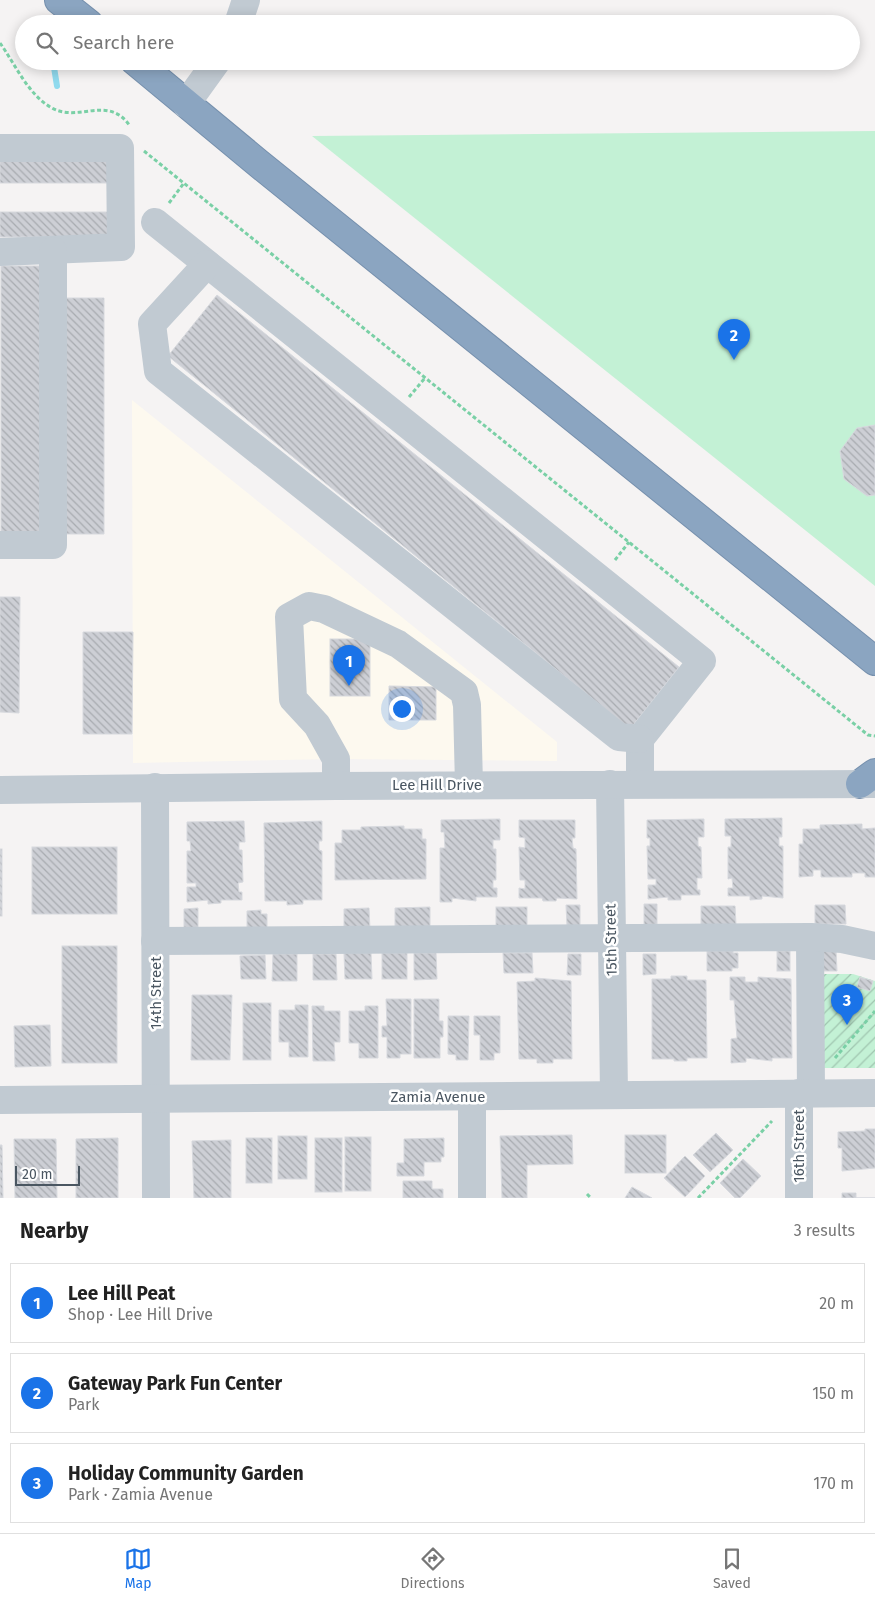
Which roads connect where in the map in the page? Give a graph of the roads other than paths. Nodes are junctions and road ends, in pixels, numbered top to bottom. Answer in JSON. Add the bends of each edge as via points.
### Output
{"nodes":[{"id":1,"x":59,"y":0,"type":"edge"},
{"id":2,"x":72,"y":0,"type":"edge"},
{"id":3,"x":246,"y":0,"type":"edge"},
{"id":4,"x":79,"y":15,"type":"edge"},
{"id":5,"x":84,"y":15,"type":"edge"},
{"id":6,"x":241,"y":15,"type":"edge"},
{"id":7,"x":146,"y":70,"type":"edge"},
{"id":8,"x":211,"y":70,"type":"edge"},
{"id":9,"x":186,"y":104,"type":"junction"},
{"id":10,"x":0,"y":148,"type":"edge"},
{"id":11,"x":155,"y":222,"type":"dead end"},
{"id":12,"x":53,"y":251,"type":"junction"},
{"id":13,"x":0,"y":252,"type":"edge"},
{"id":14,"x":207,"y":264,"type":"junction"},
{"id":15,"x":0,"y":546,"type":"edge"},
{"id":16,"x":875,"y":661,"type":"edge"},
{"id":17,"x":640,"y":739,"type":"junction"},
{"id":18,"x":871,"y":782,"type":"edge"},
{"id":19,"x":610,"y":784,"type":"junction"},
{"id":20,"x":640,"y":784,"type":"junction"},
{"id":21,"x":469,"y":785,"type":"junction"},
{"id":22,"x":336,"y":786,"type":"junction"},
{"id":23,"x":155,"y":788,"type":"junction"},
{"id":24,"x":0,"y":790,"type":"edge"},
{"id":25,"x":810,"y":937,"type":"junction"},
{"id":26,"x":611,"y":939,"type":"junction"},
{"id":27,"x":156,"y":941,"type":"junction"},
{"id":28,"x":875,"y":946,"type":"edge"},
{"id":29,"x":805,"y":1093,"type":"junction"},
{"id":30,"x":875,"y":1093,"type":"edge"},
{"id":31,"x":614,"y":1096,"type":"junction"},
{"id":32,"x":472,"y":1097,"type":"junction"},
{"id":33,"x":156,"y":1099,"type":"junction"},
{"id":34,"x":0,"y":1100,"type":"edge"},
{"id":35,"x":156,"y":1198,"type":"edge"},
{"id":36,"x":472,"y":1198,"type":"edge"},
{"id":37,"x":799,"y":1198,"type":"edge"}],
"edges":[{"from":1,"to":4,"type":"highway"},
{"from":2,"to":5,"type":"highway"},
{"from":3,"to":6,"type":"street"},
{"from":7,"to":9,"type":"highway"},
{"from":8,"to":9,"type":"street"},
{"from":9,"to":16,"type":"highway"},
{"from":10,"to":12,"type":"street","via":[[120,148],[120,247]]},
{"from":11,"to":14,"type":"street"},
{"from":12,"to":13,"type":"street"},
{"from":12,"to":15,"type":"street","via":[[53,545]]},
{"from":14,"to":17,"type":"street","via":[[702,661]]},
{"from":14,"to":17,"type":"street","via":[[152,324],[158,371],[619,737]]},
{"from":17,"to":20,"type":"street"},
{"from":18,"to":20,"type":"street","name":"Lee Hill Drive"},
{"from":19,"to":20,"type":"street","name":"Lee Hill Drive"},
{"from":19,"to":21,"type":"street","name":"Lee Hill Drive"},
{"from":19,"to":26,"type":"street","name":"15th Street"},
{"from":21,"to":22,"type":"street","name":"Lee Hill Drive"},
{"from":21,"to":22,"type":"street","via":[[464,692],[398,644],[324,609],[308,606],[289,616],[293,699],[317,725],[336,759]]},
{"from":22,"to":23,"type":"street","name":"Lee Hill Drive"},
{"from":23,"to":24,"type":"street","name":"Lee Hill Drive"},
{"from":23,"to":27,"type":"street","name":"14th Street"},
{"from":25,"to":26,"type":"street"},
{"from":25,"to":28,"type":"street"},
{"from":25,"to":29,"type":"street","name":"16th Street"},
{"from":26,"to":27,"type":"street"},
{"from":26,"to":31,"type":"street","name":"15th Street"},
{"from":27,"to":33,"type":"street","name":"14th Street"},
{"from":29,"to":30,"type":"street","name":"Zamia Avenue"},
{"from":29,"to":31,"type":"street","name":"Zamia Avenue"},
{"from":29,"to":37,"type":"street","name":"16th Street"},
{"from":31,"to":32,"type":"street","name":"Zamia Avenue"},
{"from":32,"to":33,"type":"street","name":"Zamia Avenue"},
{"from":32,"to":36,"type":"street"},
{"from":33,"to":34,"type":"street","name":"Zamia Avenue"},
{"from":33,"to":35,"type":"street","name":"14th Street"}]}
